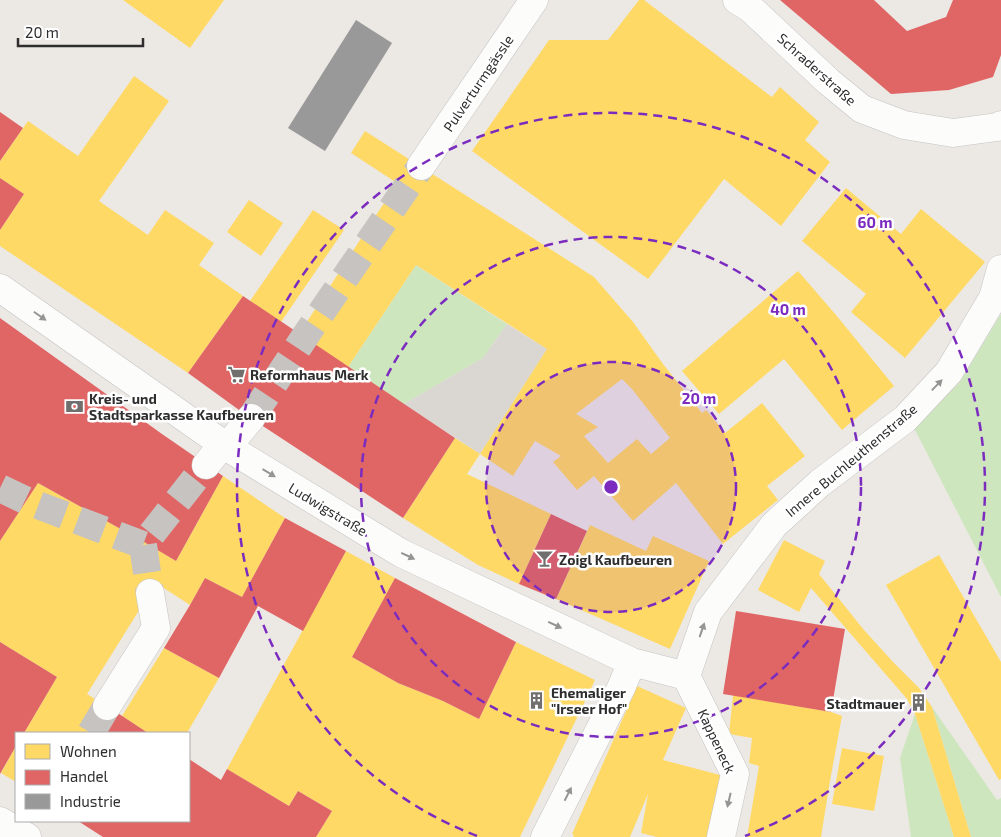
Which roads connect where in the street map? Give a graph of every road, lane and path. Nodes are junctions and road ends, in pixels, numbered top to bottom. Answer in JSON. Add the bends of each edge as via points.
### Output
{"nodes":[{"id":1,"x":534,"y":0,"type":"edge"},
{"id":2,"x":737,"y":0,"type":"edge"},
{"id":3,"x":1001,"y":125,"type":"edge"},
{"id":4,"x":421,"y":166,"type":"tunnel mouth"},
{"id":5,"x":1001,"y":269,"type":"edge"},
{"id":6,"x":0,"y":288,"type":"edge"},
{"id":7,"x":251,"y":418,"type":"tunnel mouth"},
{"id":8,"x":225,"y":446,"type":"junction"},
{"id":9,"x":206,"y":465,"type":"tunnel mouth"},
{"id":10,"x":150,"y":593,"type":"tunnel mouth"},
{"id":11,"x":632,"y":662,"type":"junction"},
{"id":12,"x":686,"y":676,"type":"junction"},
{"id":13,"x":108,"y":706,"type":"tunnel mouth"},
{"id":14,"x":0,"y":821,"type":"edge"},
{"id":15,"x":29,"y":831,"type":"edge"},
{"id":16,"x":545,"y":837,"type":"edge"},
{"id":17,"x":721,"y":837,"type":"edge"}],
"edges":[{"from":1,"to":4,"type":"street","name":"Pulverturmgässle"},
{"from":2,"to":3,"type":"street","name":"Schraderstraße","via":[[750,8],[862,109],[904,125],[953,133]]},
{"from":12,"to":5,"type":"street","name":"Innere Buchleuthenstraße","one_way":true,"via":[[708,612],[774,525],[820,483],[905,419],[949,372],[993,298]]},
{"from":6,"to":8,"type":"street","name":"Ludwigstraße","one_way":true},
{"from":7,"to":8,"type":"street"},
{"from":8,"to":9,"type":"street"},
{"from":8,"to":11,"type":"street","name":"Ludwigstraße","one_way":true,"via":[[401,553]]},
{"from":10,"to":13,"type":"street","via":[[156,628]]},
{"from":11,"to":12,"type":"street","name":"Ludwigstraße"},
{"from":16,"to":11,"type":"street","one_way":true},
{"from":12,"to":17,"type":"street","name":"Kappeneck","one_way":true,"via":[[735,774]]},
{"from":14,"to":15,"type":"street"}]}
